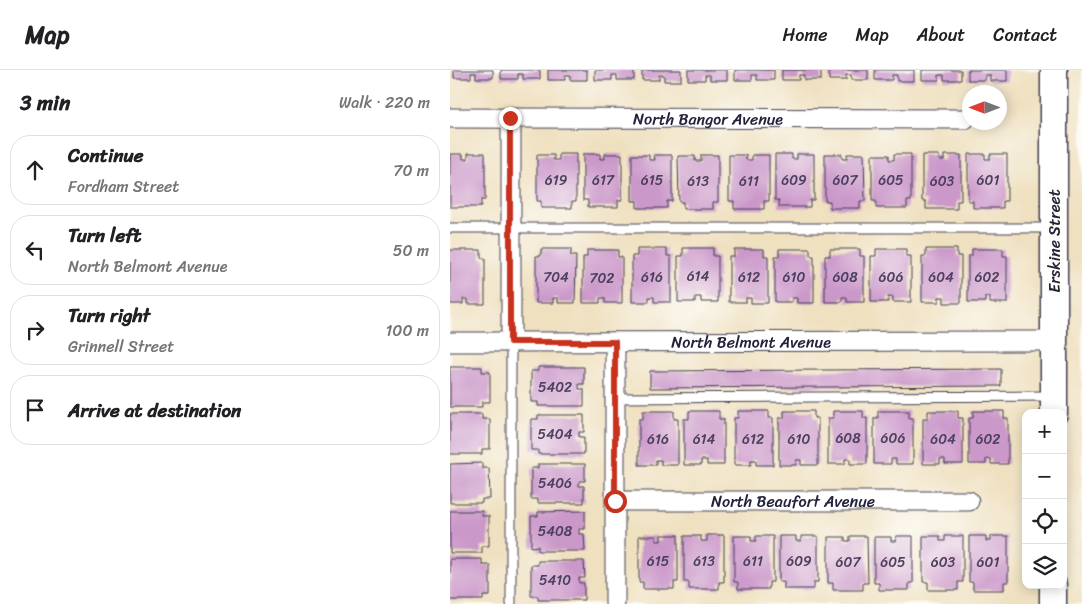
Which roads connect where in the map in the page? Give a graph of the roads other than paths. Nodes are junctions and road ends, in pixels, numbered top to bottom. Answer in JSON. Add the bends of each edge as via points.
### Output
{"nodes":[{"id":1,"x":1054,"y":70,"type":"edge"},
{"id":2,"x":450,"y":118,"type":"edge"},
{"id":3,"x":510,"y":118,"type":"junction"},
{"id":4,"x":962,"y":119,"type":"edge"},
{"id":5,"x":450,"y":228,"type":"edge"},
{"id":6,"x":510,"y":228,"type":"junction"},
{"id":7,"x":1054,"y":228,"type":"junction"},
{"id":8,"x":450,"y":342,"type":"edge"},
{"id":9,"x":510,"y":342,"type":"junction"},
{"id":10,"x":615,"y":342,"type":"junction"},
{"id":11,"x":1054,"y":342,"type":"junction"},
{"id":12,"x":615,"y":398,"type":"junction"},
{"id":13,"x":1054,"y":404,"type":"edge"},
{"id":14,"x":615,"y":501,"type":"junction"},
{"id":15,"x":969,"y":501,"type":"dead end"},
{"id":16,"x":1054,"y":589,"type":"edge"},
{"id":17,"x":510,"y":604,"type":"edge"},
{"id":18,"x":615,"y":604,"type":"edge"},
{"id":19,"x":1053,"y":604,"type":"edge"}],
"edges":[{"from":1,"to":7,"type":"main road","name":"Erskine Street"},
{"from":2,"to":3,"type":"street","name":"North Bangor Avenue"},
{"from":3,"to":4,"type":"street","name":"North Bangor Avenue"},
{"from":3,"to":6,"type":"street"},
{"from":5,"to":6,"type":"lane"},
{"from":6,"to":7,"type":"lane"},
{"from":6,"to":9,"type":"street"},
{"from":7,"to":11,"type":"main road","name":"Erskine Street"},
{"from":8,"to":9,"type":"street","name":"North Belmont Avenue"},
{"from":9,"to":10,"type":"street","name":"North Belmont Avenue"},
{"from":9,"to":17,"type":"lane"},
{"from":10,"to":11,"type":"street","name":"North Belmont Avenue"},
{"from":10,"to":12,"type":"street"},
{"from":11,"to":13,"type":"main road","name":"Erskine Street"},
{"from":12,"to":13,"type":"lane"},
{"from":12,"to":14,"type":"street"},
{"from":14,"to":15,"type":"street","name":"North Beaufort Avenue"},
{"from":14,"to":18,"type":"street"},
{"from":16,"to":19,"type":"main road"}]}
